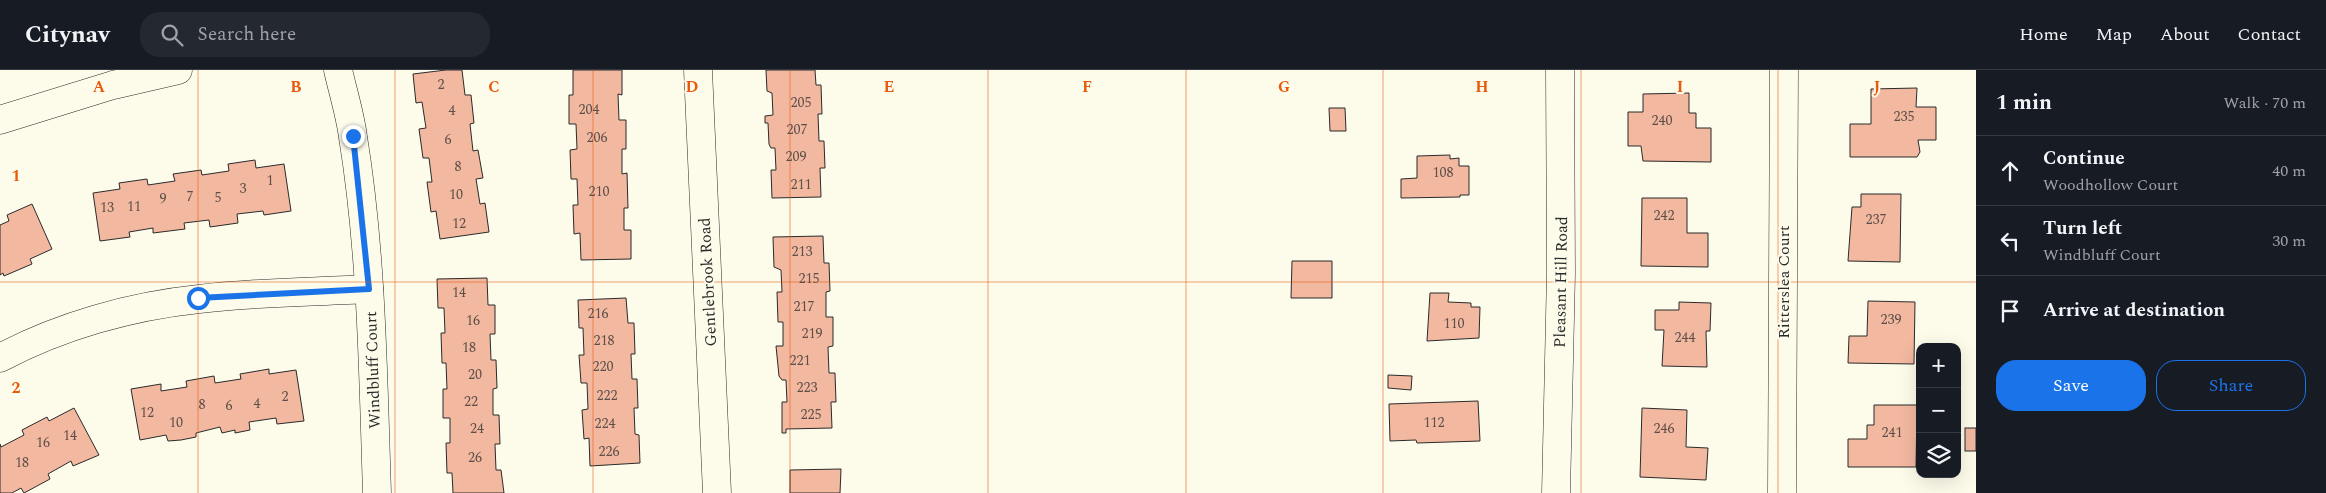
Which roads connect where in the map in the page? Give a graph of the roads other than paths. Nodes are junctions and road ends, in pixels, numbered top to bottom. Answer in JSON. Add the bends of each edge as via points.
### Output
{"nodes":[{"id":1,"x":178,"y":70,"type":"edge"},
{"id":2,"x":338,"y":70,"type":"edge"},
{"id":3,"x":698,"y":70,"type":"edge"},
{"id":4,"x":1560,"y":70,"type":"edge"},
{"id":5,"x":1784,"y":70,"type":"edge"},
{"id":6,"x":0,"y":120,"type":"edge"},
{"id":7,"x":369,"y":289,"type":"junction"},
{"id":8,"x":0,"y":358,"type":"edge"},
{"id":9,"x":377,"y":493,"type":"edge"},
{"id":10,"x":717,"y":493,"type":"edge"},
{"id":11,"x":1556,"y":493,"type":"edge"},
{"id":12,"x":1782,"y":493,"type":"edge"}],
"edges":[{"from":1,"to":6,"type":"street","via":[[113,85]]},
{"from":2,"to":7,"type":"street","name":"Windbluff Court","via":[[353,136]]},
{"from":3,"to":10,"type":"street","name":"Gentlebrook Road"},
{"from":4,"to":11,"type":"street","name":"Pleasant Hill Road","via":[[1561,273]]},
{"from":5,"to":12,"type":"street","name":"Ritterslea Court"},
{"from":7,"to":8,"type":"street","via":[[198,298],[143,308],[51,334]]},
{"from":7,"to":9,"type":"street","name":"Windbluff Court"}]}
